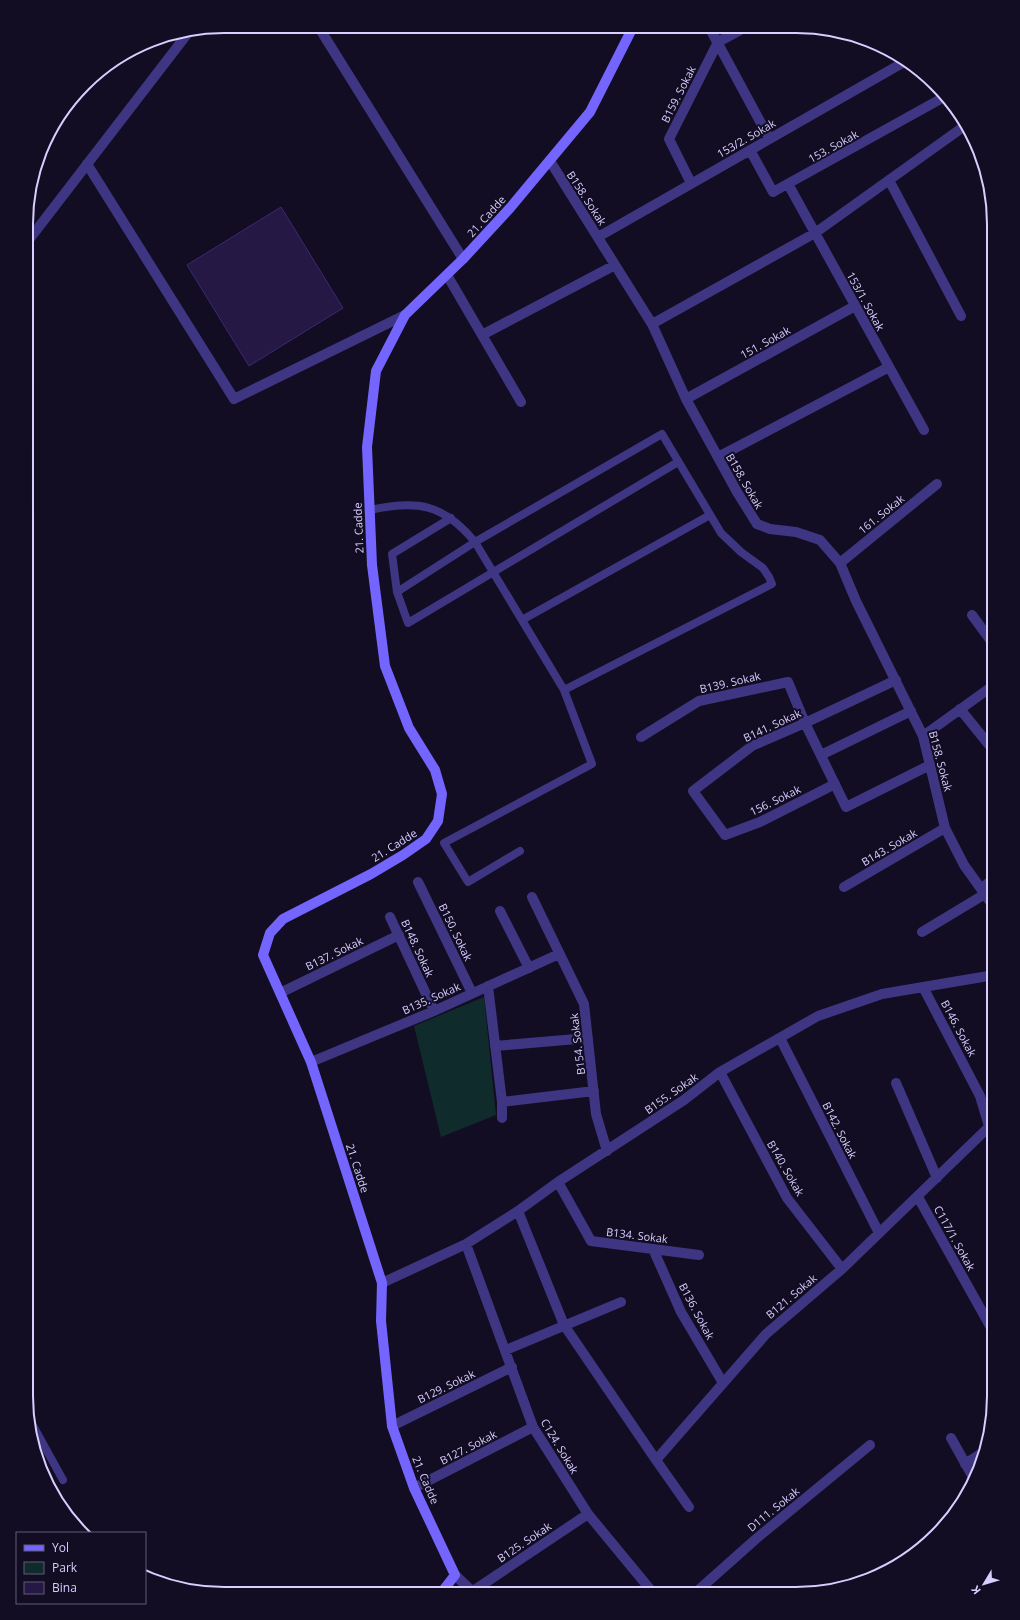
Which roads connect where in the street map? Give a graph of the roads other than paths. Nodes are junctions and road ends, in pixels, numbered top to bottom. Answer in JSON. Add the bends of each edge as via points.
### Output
{"nodes":[{"id":1,"x":322,"y":33,"type":"edge"},
{"id":2,"x":630,"y":33,"type":"edge"},
{"id":3,"x":713,"y":33,"type":"edge"},
{"id":4,"x":735,"y":33,"type":"edge"},
{"id":5,"x":184,"y":38,"type":"edge"},
{"id":6,"x":718,"y":42,"type":"junction"},
{"id":7,"x":900,"y":64,"type":"edge"},
{"id":8,"x":941,"y":99,"type":"edge"},
{"id":9,"x":961,"y":128,"type":"edge"},
{"id":10,"x":769,"y":138,"type":"junction"},
{"id":11,"x":750,"y":150,"type":"junction"},
{"id":12,"x":550,"y":161,"type":"junction"},
{"id":13,"x":87,"y":164,"type":"junction"},
{"id":14,"x":889,"y":180,"type":"junction"},
{"id":15,"x":691,"y":183,"type":"junction"},
{"id":16,"x":788,"y":184,"type":"junction"},
{"id":17,"x":815,"y":233,"type":"junction"},
{"id":18,"x":33,"y":234,"type":"edge"},
{"id":19,"x":598,"y":237,"type":"junction"},
{"id":20,"x":463,"y":259,"type":"junction"},
{"id":21,"x":615,"y":265,"type":"junction"},
{"id":22,"x":447,"y":275,"type":"junction"},
{"id":23,"x":855,"y":306,"type":"junction"},
{"id":24,"x":405,"y":315,"type":"junction"},
{"id":25,"x":961,"y":316,"type":"dead end"},
{"id":26,"x":652,"y":324,"type":"junction"},
{"id":27,"x":482,"y":335,"type":"junction"},
{"id":28,"x":889,"y":368,"type":"junction"},
{"id":29,"x":686,"y":399,"type":"junction"},
{"id":30,"x":521,"y":402,"type":"dead end"},
{"id":31,"x":924,"y":430,"type":"dead end"},
{"id":32,"x":718,"y":457,"type":"junction"},
{"id":33,"x":678,"y":462,"type":"junction"},
{"id":34,"x":937,"y":484,"type":"dead end"},
{"id":35,"x":370,"y":510,"type":"junction"},
{"id":36,"x":710,"y":515,"type":"junction"},
{"id":37,"x":451,"y":518,"type":"junction"},
{"id":38,"x":475,"y":542,"type":"junction"},
{"id":39,"x":840,"y":563,"type":"junction"},
{"id":40,"x":493,"y":572,"type":"junction"},
{"id":41,"x":397,"y":592,"type":"junction"},
{"id":42,"x":972,"y":615,"type":"dead end"},
{"id":43,"x":522,"y":620,"type":"junction"},
{"id":44,"x":987,"y":635,"type":"edge"},
{"id":45,"x":896,"y":680,"type":"junction"},
{"id":46,"x":564,"y":690,"type":"junction"},
{"id":47,"x":987,"y":690,"type":"edge"},
{"id":48,"x":960,"y":709,"type":"junction"},
{"id":49,"x":911,"y":711,"type":"junction"},
{"id":50,"x":805,"y":723,"type":"junction"},
{"id":51,"x":924,"y":736,"type":"junction"},
{"id":52,"x":641,"y":737,"type":"dead end"},
{"id":53,"x":987,"y":742,"type":"edge"},
{"id":54,"x":821,"y":755,"type":"junction"},
{"id":55,"x":930,"y":765,"type":"junction"},
{"id":56,"x":835,"y":784,"type":"junction"},
{"id":57,"x":946,"y":828,"type":"junction"},
{"id":58,"x":725,"y":835,"type":"joint"},
{"id":59,"x":520,"y":851,"type":"dead end"},
{"id":60,"x":418,"y":882,"type":"dead end"},
{"id":61,"x":844,"y":887,"type":"dead end"},
{"id":62,"x":987,"y":887,"type":"edge"},
{"id":63,"x":983,"y":892,"type":"junction"},
{"id":64,"x":532,"y":897,"type":"dead end"},
{"id":65,"x":987,"y":897,"type":"edge"},
{"id":66,"x":500,"y":911,"type":"dead end"},
{"id":67,"x":390,"y":917,"type":"dead end"},
{"id":68,"x":922,"y":932,"type":"dead end"},
{"id":69,"x":399,"y":935,"type":"junction"},
{"id":70,"x":559,"y":954,"type":"junction"},
{"id":71,"x":529,"y":968,"type":"junction"},
{"id":72,"x":987,"y":976,"type":"edge"},
{"id":73,"x":488,"y":986,"type":"junction"},
{"id":74,"x":923,"y":987,"type":"junction"},
{"id":75,"x":280,"y":993,"type":"junction"},
{"id":76,"x":472,"y":993,"type":"junction"},
{"id":77,"x":434,"y":1011,"type":"junction"},
{"id":78,"x":588,"y":1038,"type":"junction"},
{"id":79,"x":780,"y":1038,"type":"junction"},
{"id":80,"x":495,"y":1046,"type":"junction"},
{"id":81,"x":311,"y":1062,"type":"junction"},
{"id":82,"x":720,"y":1072,"type":"junction"},
{"id":83,"x":896,"y":1083,"type":"dead end"},
{"id":84,"x":594,"y":1091,"type":"junction"},
{"id":85,"x":502,"y":1102,"type":"junction"},
{"id":86,"x":987,"y":1114,"type":"edge"},
{"id":87,"x":502,"y":1118,"type":"dead end"},
{"id":88,"x":987,"y":1128,"type":"edge"},
{"id":89,"x":607,"y":1151,"type":"junction"},
{"id":90,"x":937,"y":1178,"type":"junction"},
{"id":91,"x":558,"y":1182,"type":"junction"},
{"id":92,"x":918,"y":1197,"type":"junction"},
{"id":93,"x":518,"y":1211,"type":"junction"},
{"id":94,"x":879,"y":1233,"type":"junction"},
{"id":95,"x":466,"y":1244,"type":"junction"},
{"id":96,"x":653,"y":1249,"type":"junction"},
{"id":97,"x":699,"y":1255,"type":"dead end"},
{"id":98,"x":842,"y":1269,"type":"junction"},
{"id":99,"x":382,"y":1283,"type":"junction"},
{"id":100,"x":621,"y":1302,"type":"dead end"},
{"id":101,"x":987,"y":1320,"type":"edge"},
{"id":102,"x":564,"y":1325,"type":"junction"},
{"id":103,"x":506,"y":1350,"type":"junction"},
{"id":104,"x":512,"y":1367,"type":"junction"},
{"id":105,"x":723,"y":1383,"type":"junction"},
{"id":106,"x":392,"y":1426,"type":"junction"},
{"id":107,"x":533,"y":1428,"type":"junction"},
{"id":108,"x":37,"y":1432,"type":"edge"},
{"id":109,"x":951,"y":1438,"type":"dead end"},
{"id":110,"x":870,"y":1445,"type":"dead end"},
{"id":111,"x":978,"y":1456,"type":"edge"},
{"id":112,"x":656,"y":1460,"type":"junction"},
{"id":113,"x":965,"y":1464,"type":"junction"},
{"id":114,"x":970,"y":1473,"type":"edge"},
{"id":115,"x":64,"y":1480,"type":"dead end"},
{"id":116,"x":414,"y":1488,"type":"junction"},
{"id":117,"x":689,"y":1507,"type":"dead end"},
{"id":118,"x":588,"y":1514,"type":"junction"},
{"id":119,"x":455,"y":1574,"type":"junction"},
{"id":120,"x":445,"y":1587,"type":"edge"},
{"id":121,"x":468,"y":1587,"type":"edge"},
{"id":122,"x":480,"y":1587,"type":"edge"},
{"id":123,"x":648,"y":1587,"type":"edge"},
{"id":124,"x":702,"y":1587,"type":"edge"}],
"edges":[{"from":1,"to":20,"type":"street"},
{"from":2,"to":12,"type":"main road","name":"21. Cadde","via":[[590,112]]},
{"from":3,"to":6,"type":"street"},
{"from":4,"to":6,"type":"street"},
{"from":5,"to":13,"type":"street"},
{"from":6,"to":10,"type":"street"},
{"from":6,"to":15,"type":"street","name":"B159. Sokak","via":[[669,139]]},
{"from":7,"to":10,"type":"street","name":"153/2. Sokak"},
{"from":8,"to":16,"type":"street","name":"153. Sokak"},
{"from":9,"to":14,"type":"street"},
{"from":10,"to":11,"type":"street","name":"153/2. Sokak"},
{"from":11,"to":15,"type":"street","name":"153/2. Sokak"},
{"from":11,"to":16,"type":"street","name":"153. Sokak","via":[[773,192]]},
{"from":12,"to":19,"type":"street","name":"B158. Sokak"},
{"from":12,"to":20,"type":"main road","name":"21. Cadde"},
{"from":13,"to":18,"type":"street"},
{"from":13,"to":24,"type":"street","via":[[234,399]]},
{"from":14,"to":17,"type":"street"},
{"from":14,"to":25,"type":"street"},
{"from":15,"to":19,"type":"street","name":"153/2. Sokak"},
{"from":16,"to":17,"type":"street","name":"153/1. Sokak"},
{"from":17,"to":23,"type":"street","name":"153/1. Sokak"},
{"from":17,"to":26,"type":"street"},
{"from":19,"to":21,"type":"street","name":"B158. Sokak"},
{"from":20,"to":22,"type":"main road","name":"21. Cadde"},
{"from":21,"to":26,"type":"street","name":"B158. Sokak"},
{"from":21,"to":27,"type":"street"},
{"from":22,"to":24,"type":"main road","name":"21. Cadde"},
{"from":22,"to":27,"type":"street"},
{"from":23,"to":28,"type":"street","name":"153/1. Sokak"},
{"from":23,"to":29,"type":"street","name":"151. Sokak"},
{"from":24,"to":35,"type":"main road","name":"21. Cadde","via":[[376,371],[367,447]]},
{"from":26,"to":29,"type":"street","name":"B158. Sokak"},
{"from":27,"to":30,"type":"street"},
{"from":28,"to":31,"type":"street","name":"153/1. Sokak"},
{"from":28,"to":32,"type":"street"},
{"from":29,"to":32,"type":"street","name":"B158. Sokak"},
{"from":32,"to":39,"type":"street","name":"B158. Sokak","via":[[757,524],[820,540]]},
{"from":33,"to":36,"type":"lane"},
{"from":33,"to":38,"type":"lane","via":[[662,434]]},
{"from":33,"to":40,"type":"lane"},
{"from":34,"to":39,"type":"street","name":"161. Sokak"},
{"from":35,"to":37,"type":"lane","via":[[402,504],[421,505]]},
{"from":35,"to":75,"type":"main road","name":"21. Cadde","via":[[372,565],[385,666],[409,728],[435,770],[442,794],[438,821],[426,839],[415,847],[371,874],[283,919],[270,933],[263,955]]},
{"from":36,"to":43,"type":"lane"},
{"from":36,"to":46,"type":"lane","via":[[721,533],[763,568],[772,584]]},
{"from":37,"to":38,"type":"lane"},
{"from":37,"to":41,"type":"lane","via":[[392,554]]},
{"from":38,"to":40,"type":"lane"},
{"from":38,"to":41,"type":"lane"},
{"from":39,"to":45,"type":"street","name":"B158. Sokak"},
{"from":40,"to":41,"type":"lane","via":[[408,623]]},
{"from":40,"to":43,"type":"lane"},
{"from":42,"to":44,"type":"street"},
{"from":43,"to":46,"type":"lane"},
{"from":45,"to":49,"type":"street","name":"B158. Sokak"},
{"from":45,"to":50,"type":"street","name":"B141. Sokak"},
{"from":46,"to":59,"type":"lane","via":[[592,764],[444,843],[468,882]]},
{"from":47,"to":48,"type":"street"},
{"from":48,"to":51,"type":"street"},
{"from":48,"to":53,"type":"street"},
{"from":49,"to":51,"type":"street","name":"B158. Sokak"},
{"from":49,"to":54,"type":"street"},
{"from":50,"to":52,"type":"street","name":"B139. Sokak","via":[[788,682],[699,700]]},
{"from":50,"to":54,"type":"street"},
{"from":50,"to":58,"type":"street","name":"B141. Sokak","via":[[752,746],[693,791]]},
{"from":51,"to":55,"type":"street","name":"B158. Sokak"},
{"from":54,"to":56,"type":"street"},
{"from":55,"to":56,"type":"street","via":[[846,807]]},
{"from":55,"to":57,"type":"street","name":"B158. Sokak"},
{"from":56,"to":58,"type":"street","name":"156. Sokak","via":[[760,822]]},
{"from":57,"to":61,"type":"street","name":"B143. Sokak"},
{"from":57,"to":63,"type":"street","name":"B158. Sokak","via":[[964,865]]},
{"from":60,"to":76,"type":"street","name":"B150. Sokak"},
{"from":62,"to":63,"type":"street"},
{"from":63,"to":65,"type":"street","name":"B158. Sokak"},
{"from":63,"to":68,"type":"street"},
{"from":64,"to":70,"type":"street","name":"B154. Sokak"},
{"from":66,"to":71,"type":"street"},
{"from":67,"to":69,"type":"street","name":"B148. Sokak"},
{"from":69,"to":75,"type":"street","name":"B137. Sokak"},
{"from":69,"to":77,"type":"street","name":"B148. Sokak"},
{"from":70,"to":71,"type":"street","name":"B135. Sokak"},
{"from":70,"to":78,"type":"street","name":"B154. Sokak","via":[[584,1004]]},
{"from":71,"to":73,"type":"street","name":"B135. Sokak"},
{"from":72,"to":74,"type":"street","name":"B155. Sokak"},
{"from":73,"to":76,"type":"street","name":"B135. Sokak"},
{"from":73,"to":80,"type":"street"},
{"from":74,"to":79,"type":"street","name":"B155. Sokak","via":[[882,994],[818,1016]]},
{"from":74,"to":86,"type":"street","name":"B146. Sokak"},
{"from":75,"to":81,"type":"main road","name":"21. Cadde"},
{"from":76,"to":77,"type":"street","name":"B135. Sokak"},
{"from":77,"to":81,"type":"street","name":"B135. Sokak"},
{"from":78,"to":80,"type":"street"},
{"from":78,"to":84,"type":"street","name":"B154. Sokak"},
{"from":79,"to":82,"type":"street","name":"B155. Sokak"},
{"from":79,"to":94,"type":"street","name":"B142. Sokak"},
{"from":80,"to":85,"type":"street"},
{"from":81,"to":99,"type":"main road","name":"21. Cadde"},
{"from":82,"to":89,"type":"street","name":"B155. Sokak","via":[[684,1100]]},
{"from":82,"to":98,"type":"street","name":"B140. Sokak","via":[[788,1198]]},
{"from":83,"to":90,"type":"street"},
{"from":84,"to":85,"type":"street"},
{"from":84,"to":89,"type":"street","name":"B154. Sokak","via":[[596,1114]]},
{"from":85,"to":87,"type":"street"},
{"from":88,"to":90,"type":"street","name":"B121. Sokak"},
{"from":89,"to":91,"type":"street","name":"B155. Sokak"},
{"from":90,"to":92,"type":"street","name":"B121. Sokak"},
{"from":91,"to":93,"type":"street","name":"B155. Sokak"},
{"from":91,"to":96,"type":"street","name":"B134. Sokak","via":[[591,1241]]},
{"from":92,"to":94,"type":"street","name":"B121. Sokak"},
{"from":92,"to":101,"type":"street","name":"C117/1. Sokak"},
{"from":93,"to":95,"type":"street","name":"B155. Sokak"},
{"from":93,"to":102,"type":"street"},
{"from":94,"to":98,"type":"street","name":"B121. Sokak"},
{"from":95,"to":99,"type":"street","name":"B155. Sokak"},
{"from":95,"to":103,"type":"street","name":"C124. Sokak"},
{"from":96,"to":97,"type":"street","name":"B134. Sokak"},
{"from":96,"to":105,"type":"street","name":"B136. Sokak","via":[[681,1312]]},
{"from":98,"to":105,"type":"street","name":"B121. Sokak","via":[[766,1334]]},
{"from":99,"to":106,"type":"main road","name":"21. Cadde","via":[[381,1320]]},
{"from":100,"to":102,"type":"street"},
{"from":102,"to":103,"type":"street"},
{"from":102,"to":112,"type":"street"},
{"from":103,"to":104,"type":"street","name":"C124. Sokak"},
{"from":104,"to":106,"type":"street","name":"B129. Sokak"},
{"from":104,"to":107,"type":"street","name":"C124. Sokak"},
{"from":105,"to":112,"type":"street","name":"B121. Sokak"},
{"from":106,"to":116,"type":"main road","name":"21. Cadde"},
{"from":107,"to":116,"type":"street","name":"B127. Sokak"},
{"from":107,"to":118,"type":"street","name":"C124. Sokak"},
{"from":108,"to":115,"type":"lane"},
{"from":109,"to":113,"type":"street"},
{"from":110,"to":124,"type":"street","name":"D111. Sokak"},
{"from":111,"to":113,"type":"street"},
{"from":112,"to":117,"type":"street"},
{"from":113,"to":114,"type":"street"},
{"from":116,"to":119,"type":"main road","name":"21. Cadde"},
{"from":118,"to":122,"type":"street","name":"B125. Sokak"},
{"from":118,"to":123,"type":"street","name":"C124. Sokak"},
{"from":119,"to":120,"type":"main road"},
{"from":119,"to":121,"type":"street"}]}
